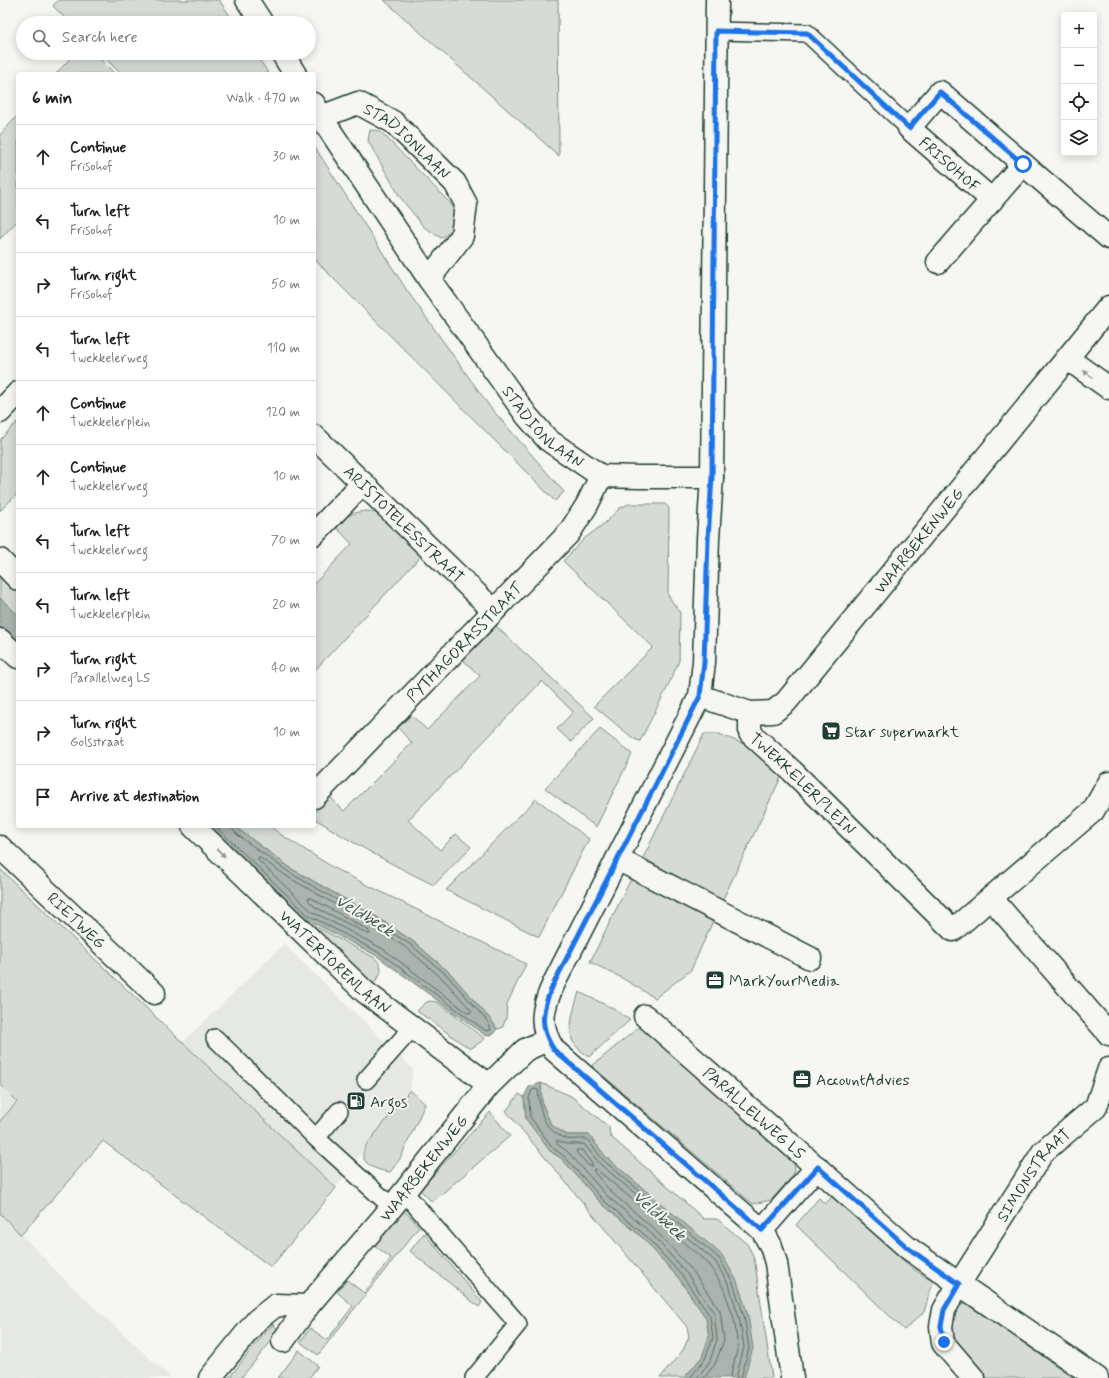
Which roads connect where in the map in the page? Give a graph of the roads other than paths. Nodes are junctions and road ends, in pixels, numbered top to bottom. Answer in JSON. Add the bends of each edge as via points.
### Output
{"nodes":[{"id":1,"x":247,"y":0,"type":"edge"},
{"id":2,"x":717,"y":0,"type":"edge"},
{"id":3,"x":257,"y":16,"type":"edge"},
{"id":4,"x":716,"y":31,"type":"junction"},
{"id":5,"x":286,"y":60,"type":"edge"},
{"id":6,"x":294,"y":72,"type":"edge"},
{"id":7,"x":317,"y":110,"type":"edge"},
{"id":8,"x":909,"y":128,"type":"junction"},
{"id":9,"x":1023,"y":164,"type":"junction"},
{"id":10,"x":992,"y":200,"type":"junction"},
{"id":11,"x":1109,"y":238,"type":"edge"},
{"id":12,"x":938,"y":262,"type":"dead end"},
{"id":13,"x":429,"y":279,"type":"junction"},
{"id":14,"x":1109,"y":307,"type":"edge"},
{"id":15,"x":1068,"y":359,"type":"junction"},
{"id":16,"x":1109,"y":388,"type":"edge"},
{"id":17,"x":16,"y":395,"type":"edge"},
{"id":18,"x":0,"y":412,"type":"edge"},
{"id":19,"x":316,"y":438,"type":"edge"},
{"id":20,"x":601,"y":476,"type":"junction"},
{"id":21,"x":712,"y":477,"type":"junction"},
{"id":22,"x":363,"y":483,"type":"junction"},
{"id":23,"x":316,"y":532,"type":"edge"},
{"id":24,"x":0,"y":560,"type":"edge"},
{"id":25,"x":16,"y":577,"type":"edge"},
{"id":26,"x":494,"y":611,"type":"junction"},
{"id":27,"x":0,"y":640,"type":"edge"},
{"id":28,"x":16,"y":655,"type":"edge"},
{"id":29,"x":700,"y":696,"type":"junction"},
{"id":30,"x":750,"y":713,"type":"junction"},
{"id":31,"x":1109,"y":783,"type":"edge"},
{"id":32,"x":316,"y":795,"type":"edge"},
{"id":33,"x":195,"y":828,"type":"edge"},
{"id":34,"x":0,"y":847,"type":"edge"},
{"id":35,"x":618,"y":859,"type":"junction"},
{"id":36,"x":991,"y":898,"type":"junction"},
{"id":37,"x":810,"y":958,"type":"dead end"},
{"id":38,"x":154,"y":993,"type":"dead end"},
{"id":39,"x":645,"y":1016,"type":"dead end"},
{"id":40,"x":412,"y":1028,"type":"junction"},
{"id":41,"x":1109,"y":1034,"type":"edge"},
{"id":42,"x":215,"y":1038,"type":"dead end"},
{"id":43,"x":547,"y":1040,"type":"junction"},
{"id":44,"x":1109,"y":1069,"type":"edge"},
{"id":45,"x":366,"y":1080,"type":"dead end"},
{"id":46,"x":489,"y":1085,"type":"junction"},
{"id":47,"x":339,"y":1111,"type":"dead end"},
{"id":48,"x":316,"y":1138,"type":"junction"},
{"id":49,"x":818,"y":1167,"type":"junction"},
{"id":50,"x":398,"y":1200,"type":"junction"},
{"id":51,"x":762,"y":1230,"type":"junction"},
{"id":52,"x":959,"y":1284,"type":"junction"},
{"id":53,"x":308,"y":1306,"type":"junction"},
{"id":54,"x":283,"y":1341,"type":"dead end"},
{"id":55,"x":210,"y":1378,"type":"edge"},
{"id":56,"x":474,"y":1378,"type":"edge"},
{"id":57,"x":792,"y":1378,"type":"edge"},
{"id":58,"x":973,"y":1378,"type":"edge"},
{"id":59,"x":1097,"y":1378,"type":"edge"}],
"edges":[{"from":1,"to":3,"type":"street"},
{"from":2,"to":4,"type":"street"},
{"from":4,"to":8,"type":"lane","name":"FRISOHOF","via":[[807,33]]},
{"from":4,"to":21,"type":"street"},
{"from":5,"to":6,"type":"street"},
{"from":7,"to":13,"type":"street","name":"STADIONLAAN"},
{"from":7,"to":13,"type":"street","name":"STADIONLAAN","via":[[358,103],[393,122],[455,183],[466,204],[462,236]]},
{"from":8,"to":9,"type":"street","name":"FRISOHOF","via":[[940,92]]},
{"from":8,"to":10,"type":"street","name":"FRISOHOF"},
{"from":9,"to":10,"type":"street","name":"FRISOHOF"},
{"from":9,"to":11,"type":"street","name":"FRISOHOF"},
{"from":10,"to":12,"type":"street","name":"FRISOHOF"},
{"from":13,"to":20,"type":"street","name":"STADIONLAAN","via":[[527,416],[548,440]]},
{"from":14,"to":15,"type":"street","name":"WAARBEKENWEG"},
{"from":16,"to":15,"type":"street","one_way":true},
{"from":15,"to":30,"type":"street","name":"WAARBEKENWEG","via":[[786,702],[773,712]]},
{"from":17,"to":18,"type":"street"},
{"from":19,"to":22,"type":"street","name":"ARISTOTELESSTRAAT"},
{"from":20,"to":21,"type":"street","name":"STADIONLAAN"},
{"from":20,"to":26,"type":"street","name":"PYTHAGORASSTRAAT","via":[[588,505],[569,533]]},
{"from":21,"to":29,"type":"street","via":[[704,662]]},
{"from":22,"to":23,"type":"street"},
{"from":22,"to":26,"type":"street","name":"ARISTOTELESSTRAAT"},
{"from":24,"to":25,"type":"street"},
{"from":26,"to":32,"type":"street","name":"PYTHAGORASSTRAAT"},
{"from":27,"to":28,"type":"street"},
{"from":29,"to":30,"type":"street","name":"WAARBEKENWEG"},
{"from":29,"to":35,"type":"street"},
{"from":30,"to":36,"type":"street","name":"TWEKKELERPLEIN","via":[[750,733],[953,930]]},
{"from":31,"to":36,"type":"street","via":[[1093,811]]},
{"from":33,"to":40,"type":"street","name":"WATERTORENLAAN","one_way":true,"via":[[365,992]]},
{"from":34,"to":38,"type":"street","name":"RIETWEG"},
{"from":35,"to":37,"type":"street"},
{"from":35,"to":43,"type":"street","via":[[548,995],[543,1021]]},
{"from":36,"to":41,"type":"street"},
{"from":39,"to":49,"type":"street","name":"PARALLELWEG LS"},
{"from":40,"to":45,"type":"lane"},
{"from":40,"to":46,"type":"street","name":"WATERTORENLAAN"},
{"from":42,"to":48,"type":"lane"},
{"from":43,"to":46,"type":"street","name":"WAARBEKENWEG","via":[[524,1050]]},
{"from":43,"to":51,"type":"street","via":[[554,1050]]},
{"from":44,"to":52,"type":"street","name":"SIMONSTRAAT","via":[[1096,1107],[1043,1152]]},
{"from":46,"to":50,"type":"street","name":"WAARBEKENWEG"},
{"from":47,"to":48,"type":"lane"},
{"from":48,"to":50,"type":"lane"},
{"from":49,"to":51,"type":"street"},
{"from":49,"to":52,"type":"street","name":"PARALLELWEG LS","via":[[908,1248]]},
{"from":50,"to":53,"type":"street","name":"WAARBEKENWEG"},
{"from":50,"to":56,"type":"lane","via":[[518,1324]]},
{"from":51,"to":57,"type":"street","via":[[771,1246],[776,1263]]},
{"from":52,"to":58,"type":"street","name":"SIMONSTRAAT","via":[[944,1310],[941,1326],[944,1342]]},
{"from":52,"to":59,"type":"street","name":"PARALLELWEG LS"},
{"from":53,"to":54,"type":"street","name":"WAARBEKENWEG"},
{"from":53,"to":55,"type":"street","via":[[276,1305],[257,1320]]}]}
